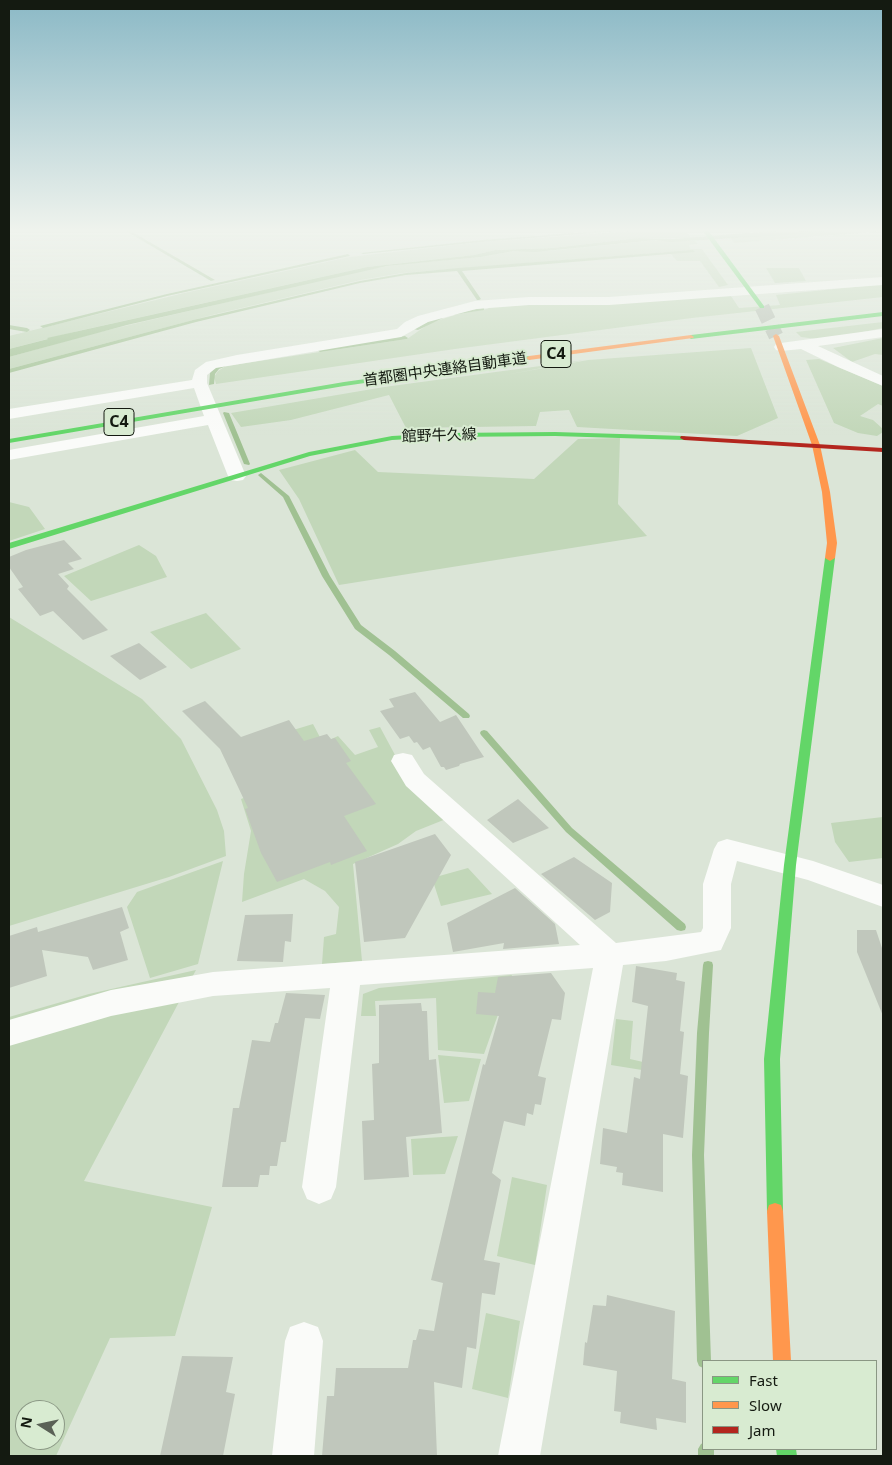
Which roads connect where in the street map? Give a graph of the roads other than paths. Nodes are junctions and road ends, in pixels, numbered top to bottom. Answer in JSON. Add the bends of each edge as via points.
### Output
{"nodes":[{"id":1,"x":643,"y":298,"type":"edge"},
{"id":2,"x":754,"y":298,"type":"edge"},
{"id":3,"x":883,"y":303,"type":"edge"},
{"id":4,"x":806,"y":311,"type":"dead end"},
{"id":5,"x":761,"y":313,"type":"tunnel mouth"},
{"id":6,"x":883,"y":314,"type":"edge"},
{"id":7,"x":883,"y":333,"type":"edge"},
{"id":8,"x":778,"y":341,"type":"joint"},
{"id":9,"x":805,"y":345,"type":"junction"},
{"id":10,"x":883,"y":381,"type":"edge"},
{"id":11,"x":196,"y":390,"type":"junction"},
{"id":12,"x":213,"y":393,"type":"dead end"},
{"id":13,"x":9,"y":414,"type":"edge"},
{"id":14,"x":213,"y":419,"type":"junction"},
{"id":15,"x":9,"y":441,"type":"edge"},
{"id":16,"x":816,"y":445,"type":"junction"},
{"id":17,"x":883,"y":450,"type":"edge"},
{"id":18,"x":9,"y":455,"type":"edge"},
{"id":19,"x":238,"y":476,"type":"junction"},
{"id":20,"x":9,"y":546,"type":"edge"},
{"id":21,"x":403,"y":762,"type":"dead end"},
{"id":22,"x":790,"y":865,"type":"junction"},
{"id":23,"x":883,"y":896,"type":"edge"},
{"id":24,"x":610,"y":955,"type":"junction"},
{"id":25,"x":347,"y":974,"type":"junction"},
{"id":26,"x":9,"y":1033,"type":"edge"},
{"id":27,"x":319,"y":1187,"type":"dead end"},
{"id":28,"x":304,"y":1342,"type":"dead end"},
{"id":29,"x":782,"y":1360,"type":"edge"},
{"id":30,"x":292,"y":1456,"type":"edge"},
{"id":31,"x":519,"y":1456,"type":"edge"}],
"edges":[{"from":1,"to":11,"type":"street","via":[[475,305],[423,318],[401,333],[211,365],[200,373]]},
{"from":2,"to":5,"type":"main road"},
{"from":3,"to":4,"type":"main road"},
{"from":6,"to":15,"type":"main road","name":"首都圏中央連絡自動車道","number":"C4","via":[[604,347],[344,384]]},
{"from":7,"to":9,"type":"street"},
{"from":8,"to":9,"type":"street"},
{"from":8,"to":16,"type":"main road"},
{"from":9,"to":10,"type":"street"},
{"from":11,"to":12,"type":"main road"},
{"from":11,"to":13,"type":"street"},
{"from":11,"to":14,"type":"street"},
{"from":14,"to":18,"type":"street"},
{"from":14,"to":19,"type":"street"},
{"from":16,"to":17,"type":"main road","name":"館野牛久線"},
{"from":16,"to":19,"type":"main road","name":"館野牛久線","via":[[555,434],[408,436],[338,448]]},
{"from":16,"to":22,"type":"main road","via":[[828,500],[832,542]]},
{"from":19,"to":20,"type":"main road","name":"館野牛久線"},
{"from":21,"to":24,"type":"street","via":[[415,780]]},
{"from":22,"to":23,"type":"street"},
{"from":22,"to":24,"type":"street","via":[[727,849],[717,884],[717,928],[711,942]]},
{"from":22,"to":29,"type":"main road","via":[[772,1059],[775,1233]]},
{"from":24,"to":25,"type":"street"},
{"from":24,"to":31,"type":"street"},
{"from":25,"to":26,"type":"street","via":[[213,984],[111,1003]]},
{"from":25,"to":27,"type":"street"},
{"from":28,"to":30,"type":"street"}]}
